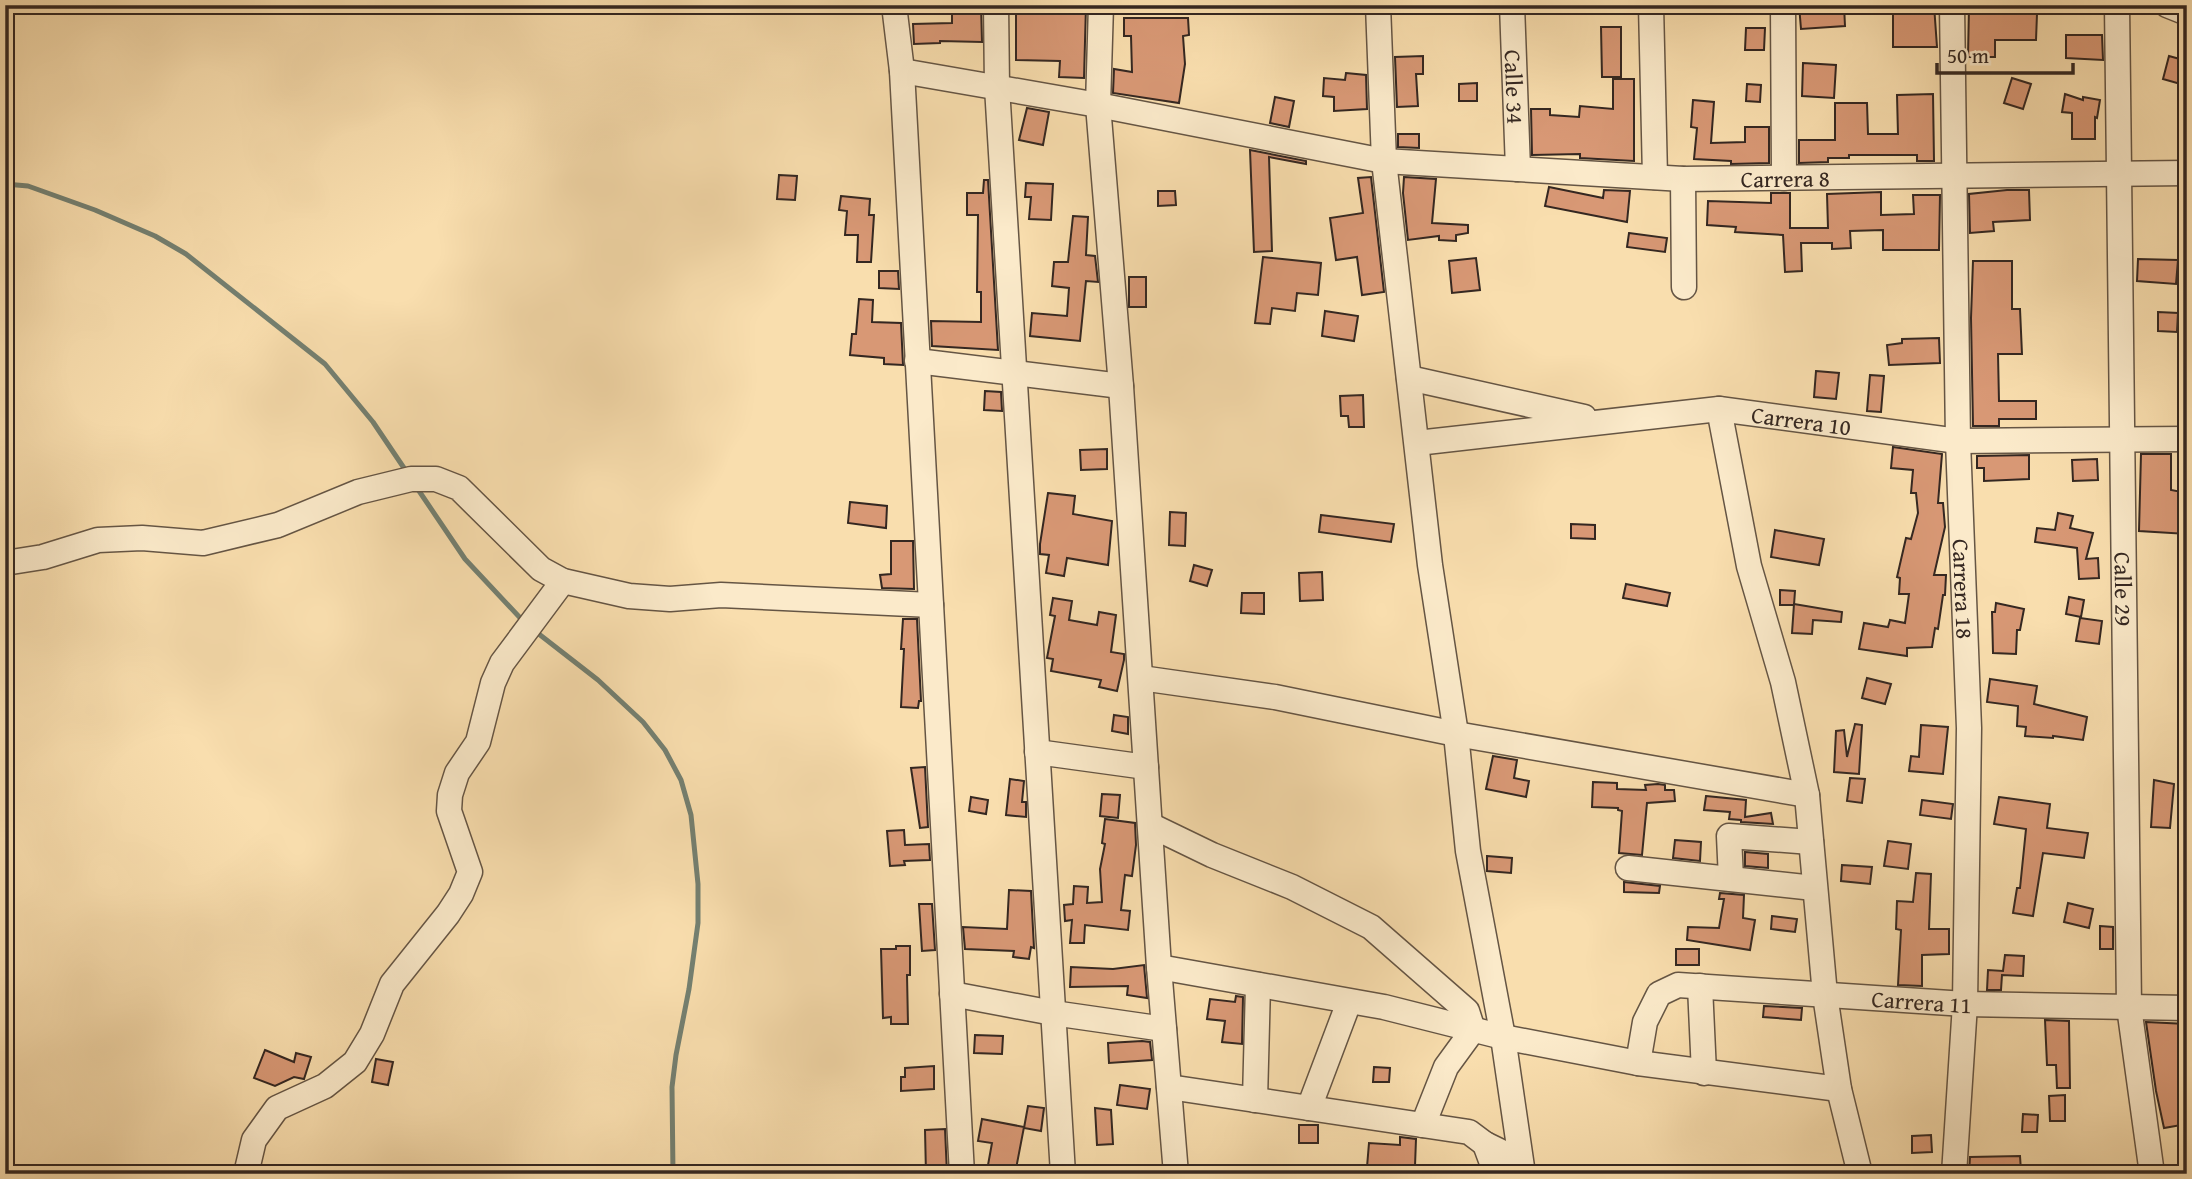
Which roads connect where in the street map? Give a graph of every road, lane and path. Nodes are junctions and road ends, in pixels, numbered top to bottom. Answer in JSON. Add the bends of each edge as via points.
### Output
{"nodes":[{"id":1,"x":894,"y":5,"type":"edge"},
{"id":2,"x":996,"y":5,"type":"edge"},
{"id":3,"x":1101,"y":5,"type":"edge"},
{"id":4,"x":1378,"y":5,"type":"edge"},
{"id":5,"x":1512,"y":5,"type":"edge"},
{"id":6,"x":1651,"y":5,"type":"edge"},
{"id":7,"x":1783,"y":5,"type":"edge"},
{"id":8,"x":1952,"y":5,"type":"edge"},
{"id":9,"x":2117,"y":5,"type":"edge"},
{"id":10,"x":2166,"y":5,"type":"edge"},
{"id":11,"x":2187,"y":13,"type":"edge"},
{"id":12,"x":902,"y":71,"type":"junction"},
{"id":13,"x":997,"y":87,"type":"junction"},
{"id":14,"x":1098,"y":105,"type":"junction"},
{"id":15,"x":1384,"y":161,"type":"junction"},
{"id":16,"x":1518,"y":169,"type":"junction"},
{"id":17,"x":2187,"y":173,"type":"edge"},
{"id":18,"x":2118,"y":174,"type":"junction"},
{"id":19,"x":1953,"y":176,"type":"junction"},
{"id":20,"x":1655,"y":177,"type":"junction"},
{"id":21,"x":1784,"y":178,"type":"junction"},
{"id":22,"x":1683,"y":179,"type":"junction"},
{"id":23,"x":1684,"y":287,"type":"dead end"},
{"id":24,"x":917,"y":361,"type":"junction"},
{"id":25,"x":1014,"y":373,"type":"junction"},
{"id":26,"x":1409,"y":378,"type":"junction"},
{"id":27,"x":1121,"y":386,"type":"junction"},
{"id":28,"x":1719,"y":409,"type":"junction"},
{"id":29,"x":1602,"y":421,"type":"junction"},
{"id":30,"x":2187,"y":439,"type":"edge"},
{"id":31,"x":1958,"y":441,"type":"junction"},
{"id":32,"x":2120,"y":441,"type":"junction"},
{"id":33,"x":1417,"y":443,"type":"junction"},
{"id":34,"x":5,"y":563,"type":"edge"},
{"id":35,"x":563,"y":581,"type":"junction"},
{"id":36,"x":931,"y":605,"type":"junction"},
{"id":37,"x":1142,"y":678,"type":"junction"},
{"id":38,"x":1456,"y":734,"type":"junction"},
{"id":39,"x":1037,"y":752,"type":"junction"},
{"id":40,"x":1146,"y":767,"type":"junction"},
{"id":41,"x":1807,"y":795,"type":"junction"},
{"id":42,"x":1150,"y":825,"type":"junction"},
{"id":43,"x":1811,"y":842,"type":"junction"},
{"id":44,"x":1628,"y":868,"type":"dead end"},
{"id":45,"x":1731,"y":879,"type":"junction"},
{"id":46,"x":1814,"y":888,"type":"junction"},
{"id":47,"x":1159,"y":967,"type":"junction"},
{"id":48,"x":1258,"y":985,"type":"junction"},
{"id":49,"x":1700,"y":986,"type":"junction"},
{"id":50,"x":952,"y":994,"type":"junction"},
{"id":51,"x":1825,"y":995,"type":"junction"},
{"id":52,"x":1349,"y":1002,"type":"junction"},
{"id":53,"x":1965,"y":1004,"type":"junction"},
{"id":54,"x":2129,"y":1007,"type":"junction"},
{"id":55,"x":2187,"y":1008,"type":"edge"},
{"id":56,"x":1053,"y":1013,"type":"junction"},
{"id":57,"x":1164,"y":1029,"type":"junction"},
{"id":58,"x":1473,"y":1030,"type":"junction"},
{"id":59,"x":1503,"y":1037,"type":"junction"},
{"id":60,"x":1638,"y":1063,"type":"junction"},
{"id":61,"x":1704,"y":1073,"type":"junction"},
{"id":62,"x":1169,"y":1087,"type":"junction"},
{"id":63,"x":1839,"y":1090,"type":"junction"},
{"id":64,"x":1255,"y":1100,"type":"junction"},
{"id":65,"x":1309,"y":1108,"type":"junction"},
{"id":66,"x":1423,"y":1125,"type":"junction"},
{"id":67,"x":1485,"y":1144,"type":"junction"},
{"id":68,"x":1522,"y":1167,"type":"edge"},
{"id":69,"x":1179,"y":1173,"type":"edge"},
{"id":70,"x":246,"y":1174,"type":"edge"},
{"id":71,"x":962,"y":1174,"type":"edge"},
{"id":72,"x":1063,"y":1174,"type":"edge"},
{"id":73,"x":1492,"y":1174,"type":"edge"},
{"id":74,"x":1860,"y":1174,"type":"edge"},
{"id":75,"x":1954,"y":1174,"type":"edge"},
{"id":76,"x":2152,"y":1174,"type":"edge"}],
"edges":[{"from":1,"to":12,"type":"street"},
{"from":2,"to":13,"type":"street"},
{"from":3,"to":14,"type":"street"},
{"from":4,"to":15,"type":"street"},
{"from":5,"to":16,"type":"street","name":"Calle 34"},
{"from":6,"to":20,"type":"street"},
{"from":7,"to":21,"type":"street"},
{"from":8,"to":19,"type":"street","name":"Carrera 18"},
{"from":9,"to":18,"type":"street","name":"Calle 29"},
{"from":10,"to":11,"type":"street"},
{"from":12,"to":13,"type":"street","name":"Carrera 8"},
{"from":12,"to":24,"type":"street"},
{"from":13,"to":14,"type":"street","name":"Carrera 8"},
{"from":13,"to":25,"type":"street"},
{"from":14,"to":15,"type":"street","name":"Carrera 8"},
{"from":14,"to":27,"type":"street"},
{"from":15,"to":16,"type":"street","name":"Carrera 8"},
{"from":15,"to":26,"type":"street"},
{"from":16,"to":20,"type":"street","name":"Carrera 8"},
{"from":17,"to":18,"type":"street","name":"Carrera 8"},
{"from":18,"to":19,"type":"street","name":"Carrera 8"},
{"from":18,"to":32,"type":"street","name":"Calle 29"},
{"from":19,"to":21,"type":"street","name":"Carrera 8"},
{"from":19,"to":31,"type":"street","name":"Carrera 18"},
{"from":20,"to":22,"type":"street","name":"Carrera 8"},
{"from":21,"to":22,"type":"street","name":"Carrera 8"},
{"from":22,"to":23,"type":"street"},
{"from":24,"to":25,"type":"street"},
{"from":24,"to":36,"type":"street"},
{"from":25,"to":27,"type":"street"},
{"from":25,"to":39,"type":"street"},
{"from":26,"to":29,"type":"street"},
{"from":26,"to":33,"type":"street"},
{"from":27,"to":37,"type":"street"},
{"from":28,"to":29,"type":"street","name":"Carrera 10"},
{"from":28,"to":31,"type":"street","name":"Carrera 10"},
{"from":28,"to":41,"type":"street","via":[[1749,566],[1783,682]]},
{"from":29,"to":33,"type":"street","name":"Carrera 10"},
{"from":30,"to":32,"type":"street","name":"Carrera 10"},
{"from":31,"to":32,"type":"street","name":"Carrera 10"},
{"from":31,"to":53,"type":"street","name":"Carrera 18","via":[[1969,728]]},
{"from":32,"to":54,"type":"street","name":"Calle 29"},
{"from":33,"to":38,"type":"street"},
{"from":34,"to":35,"type":"street","via":[[98,540],[203,543],[278,525],[358,492],[411,479],[436,479],[460,488],[541,569]]},
{"from":35,"to":36,"type":"street","via":[[629,596],[670,599],[721,595]]},
{"from":35,"to":70,"type":"street","via":[[502,663],[478,741],[457,773],[450,794],[449,811],[470,872],[461,894],[392,984],[355,1062],[325,1086],[277,1108],[254,1140]]},
{"from":36,"to":50,"type":"street"},
{"from":37,"to":38,"type":"street","via":[[1275,697]]},
{"from":37,"to":40,"type":"street"},
{"from":38,"to":41,"type":"street"},
{"from":38,"to":59,"type":"street","via":[[1468,851]]},
{"from":39,"to":40,"type":"street"},
{"from":39,"to":56,"type":"street"},
{"from":40,"to":42,"type":"street"},
{"from":41,"to":43,"type":"street"},
{"from":42,"to":47,"type":"street"},
{"from":42,"to":58,"type":"street","via":[[1371,927],[1467,1011]]},
{"from":43,"to":45,"type":"street","via":[[1729,836]]},
{"from":43,"to":46,"type":"street"},
{"from":44,"to":45,"type":"street"},
{"from":45,"to":46,"type":"street"},
{"from":46,"to":51,"type":"street"},
{"from":47,"to":48,"type":"street"},
{"from":47,"to":57,"type":"street"},
{"from":48,"to":52,"type":"street"},
{"from":48,"to":64,"type":"street"},
{"from":49,"to":51,"type":"street","name":"Carrera 11"},
{"from":49,"to":60,"type":"street","name":"Carrera 11","via":[[1678,985],[1659,994],[1645,1022]]},
{"from":49,"to":61,"type":"street"},
{"from":50,"to":56,"type":"street"},
{"from":50,"to":71,"type":"street"},
{"from":51,"to":53,"type":"street","name":"Carrera 11"},
{"from":51,"to":63,"type":"street"},
{"from":52,"to":58,"type":"street"},
{"from":52,"to":65,"type":"street"},
{"from":53,"to":54,"type":"street","name":"Carrera 11"},
{"from":53,"to":75,"type":"street","name":"Carrera 18"},
{"from":54,"to":55,"type":"street","name":"Carrera 11"},
{"from":54,"to":76,"type":"street","name":"Calle 29"},
{"from":56,"to":57,"type":"street"},
{"from":56,"to":72,"type":"street"},
{"from":57,"to":62,"type":"street"},
{"from":58,"to":59,"type":"street"},
{"from":58,"to":66,"type":"street","via":[[1446,1067]]},
{"from":59,"to":60,"type":"street"},
{"from":59,"to":68,"type":"street"},
{"from":60,"to":61,"type":"street"},
{"from":61,"to":63,"type":"street"},
{"from":62,"to":64,"type":"street"},
{"from":62,"to":69,"type":"street"},
{"from":63,"to":74,"type":"street"},
{"from":64,"to":65,"type":"street"},
{"from":65,"to":66,"type":"street"},
{"from":66,"to":67,"type":"street","via":[[1469,1132]]},
{"from":67,"to":68,"type":"street"},
{"from":67,"to":73,"type":"street"}]}
